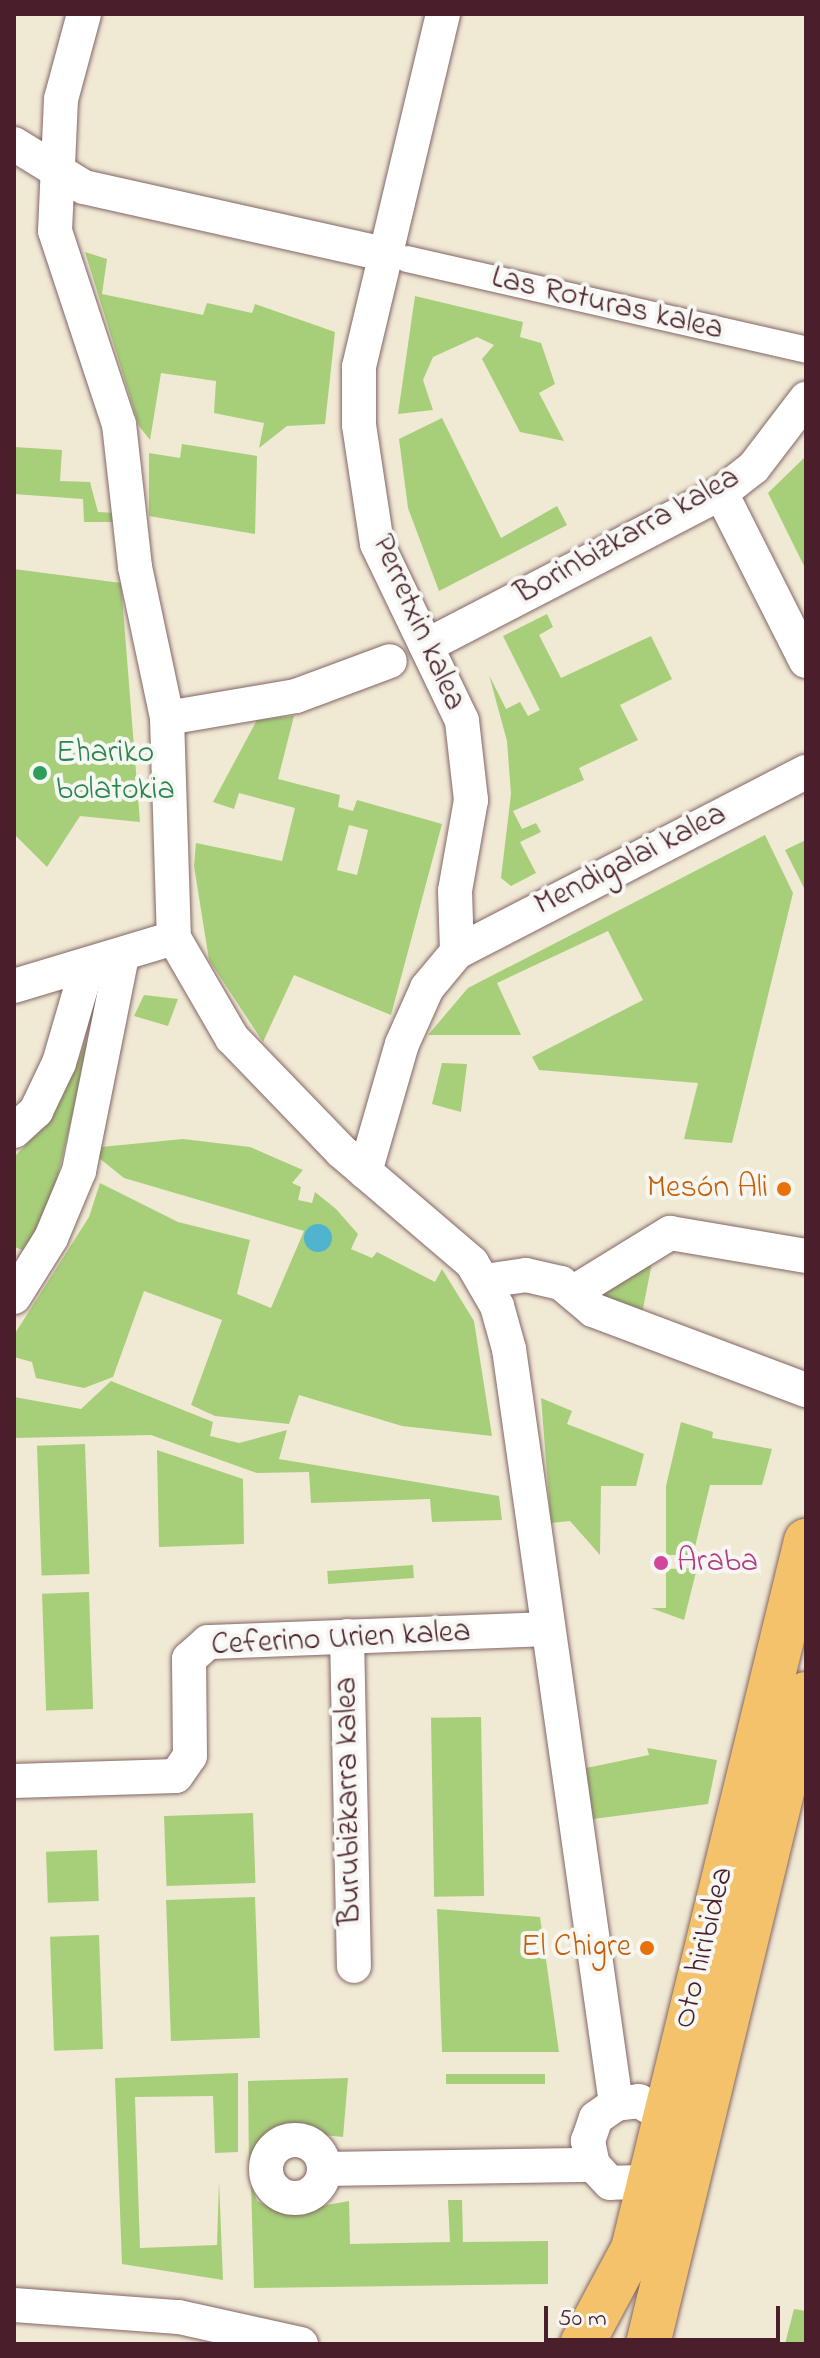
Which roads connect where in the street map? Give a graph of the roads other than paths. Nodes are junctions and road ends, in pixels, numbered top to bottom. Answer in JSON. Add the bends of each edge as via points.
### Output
{"nodes":[{"id":1,"x":84,"y":14,"type":"edge"},
{"id":2,"x":443,"y":14,"type":"edge"},
{"id":3,"x":14,"y":144,"type":"edge"},
{"id":4,"x":54,"y":168,"type":"junction"},
{"id":5,"x":396,"y":256,"type":"junction"},
{"id":6,"x":806,"y":350,"type":"edge"},
{"id":7,"x":806,"y":399,"type":"edge"},
{"id":8,"x":721,"y":493,"type":"junction"},
{"id":9,"x":426,"y":646,"type":"junction"},
{"id":10,"x":390,"y":661,"type":"dead end"},
{"id":11,"x":806,"y":661,"type":"edge"},
{"id":12,"x":167,"y":718,"type":"junction"},
{"id":13,"x":806,"y":772,"type":"edge"},
{"id":14,"x":174,"y":938,"type":"junction"},
{"id":15,"x":457,"y":952,"type":"junction"},
{"id":16,"x":122,"y":956,"type":"junction"},
{"id":17,"x":87,"y":967,"type":"junction"},
{"id":18,"x":14,"y":986,"type":"edge"},
{"id":19,"x":14,"y":1131,"type":"edge"},
{"id":20,"x":365,"y":1172,"type":"junction"},
{"id":21,"x":806,"y":1256,"type":"edge"},
{"id":22,"x":485,"y":1281,"type":"junction"},
{"id":23,"x":574,"y":1292,"type":"junction"},
{"id":24,"x":14,"y":1297,"type":"edge"},
{"id":25,"x":806,"y":1390,"type":"edge"},
{"id":26,"x":806,"y":1541,"type":"edge"},
{"id":27,"x":545,"y":1629,"type":"junction"},
{"id":28,"x":347,"y":1636,"type":"junction"},
{"id":29,"x":806,"y":1694,"type":"edge"},
{"id":30,"x":14,"y":1781,"type":"edge"},
{"id":31,"x":354,"y":1966,"type":"dead end"},
{"id":32,"x":616,"y":2104,"type":"junction"},
{"id":33,"x":665,"y":2116,"type":"junction"},
{"id":34,"x":694,"y":2155,"type":"junction"},
{"id":35,"x":593,"y":2165,"type":"junction"},
{"id":36,"x":324,"y":2169,"type":"dead end"},
{"id":37,"x":649,"y":2182,"type":"junction"},
{"id":38,"x":14,"y":2305,"type":"edge"},
{"id":39,"x":301,"y":2344,"type":"edge"},
{"id":40,"x":582,"y":2344,"type":"edge"},
{"id":41,"x":648,"y":2344,"type":"edge"}],
"edges":[{"from":1,"to":4,"type":"street","via":[[61,99]]},
{"from":2,"to":5,"type":"street","name":"Perretxin kalea"},
{"from":3,"to":4,"type":"street","name":"Las Roturas kalea"},
{"from":4,"to":5,"type":"street","name":"Las Roturas kalea","via":[[84,187]]},
{"from":4,"to":12,"type":"street","via":[[55,231],[119,424],[135,567]]},
{"from":5,"to":6,"type":"street","name":"Las Roturas kalea"},
{"from":5,"to":9,"type":"street","name":"Perretxin kalea","via":[[359,367],[363,484],[377,544]]},
{"from":7,"to":8,"type":"street","name":"Borinbizkarra kalea","via":[[754,467]]},
{"from":8,"to":9,"type":"street","name":"Borinbizkarra kalea"},
{"from":8,"to":11,"type":"street"},
{"from":9,"to":15,"type":"street","name":"Perretxin kalea","via":[[462,721],[468,759],[471,800],[453,924]]},
{"from":10,"to":12,"type":"street","via":[[296,696]]},
{"from":12,"to":14,"type":"street"},
{"from":13,"to":15,"type":"street","name":"Mendigalai kalea"},
{"from":14,"to":16,"type":"street"},
{"from":14,"to":20,"type":"street","via":[[232,1038]]},
{"from":15,"to":20,"type":"street","via":[[427,988],[402,1044]]},
{"from":16,"to":17,"type":"street"},
{"from":16,"to":24,"type":"street","via":[[79,1171],[51,1238]]},
{"from":17,"to":18,"type":"street"},
{"from":17,"to":19,"type":"street","via":[[59,1063],[36,1111]]},
{"from":20,"to":22,"type":"street","via":[[456,1247]]},
{"from":21,"to":23,"type":"street","via":[[670,1233]]},
{"from":22,"to":23,"type":"street","via":[[526,1275]]},
{"from":22,"to":27,"type":"street","via":[[509,1349]]},
{"from":23,"to":25,"type":"street","via":[[593,1310]]},
{"from":26,"to":33,"type":"main road","name":"Oto hiribidea"},
{"from":27,"to":28,"type":"street","name":"Ceferino Urien kalea"},
{"from":27,"to":32,"type":"street"},
{"from":28,"to":30,"type":"street","name":"Ceferino Urien kalea","via":[[208,1642],[192,1651],[190,1756],[176,1776]]},
{"from":28,"to":31,"type":"street","name":"Burubizkarra kalea"},
{"from":29,"to":34,"type":"main road","name":"Oto hiribidea"},
{"from":32,"to":33,"type":"street","via":[[639,2101]]},
{"from":32,"to":35,"type":"street","via":[[596,2118],[588,2141]]},
{"from":33,"to":34,"type":"street"},
{"from":33,"to":37,"type":"main road","name":"Oto hiribidea"},
{"from":34,"to":37,"type":"street"},
{"from":34,"to":41,"type":"main road","name":"Oto hiribidea"},
{"from":35,"to":36,"type":"street"},
{"from":35,"to":37,"type":"street","via":[[610,2183]]},
{"from":37,"to":40,"type":"main road","name":"Oto hiribidea","via":[[621,2281]]},
{"from":38,"to":39,"type":"street","via":[[179,2317]]}]}
